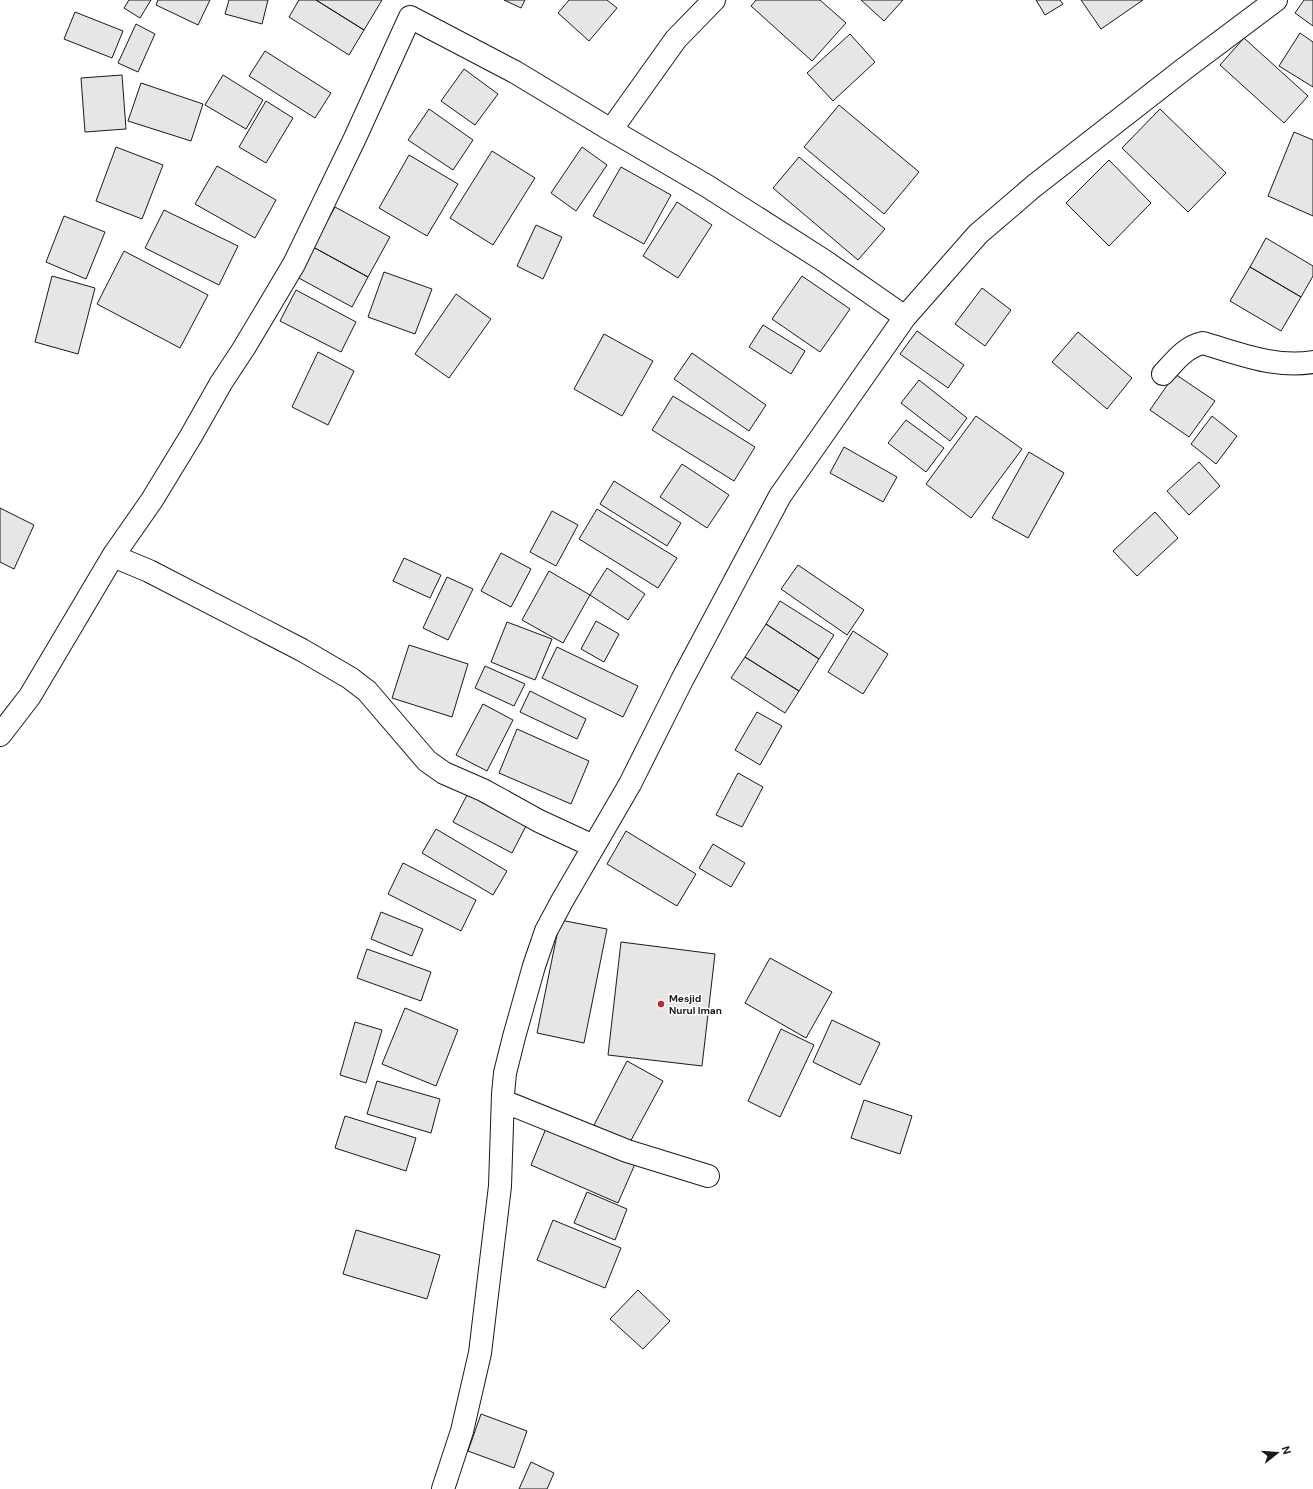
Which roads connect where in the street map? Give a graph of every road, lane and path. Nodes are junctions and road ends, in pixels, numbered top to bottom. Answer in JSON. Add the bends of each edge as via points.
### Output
{"nodes":[{"id":1,"x":714,"y":0,"type":"edge"},
{"id":2,"x":1276,"y":0,"type":"edge"},
{"id":3,"x":413,"y":8,"type":"edge"},
{"id":4,"x":610,"y":130,"type":"junction"},
{"id":5,"x":905,"y":317,"type":"junction"},
{"id":6,"x":1313,"y":362,"type":"edge"},
{"id":7,"x":1163,"y":374,"type":"dead end"},
{"id":8,"x":113,"y":556,"type":"junction"},
{"id":9,"x":0,"y":735,"type":"edge"},
{"id":10,"x":593,"y":846,"type":"junction"},
{"id":11,"x":503,"y":1101,"type":"junction"},
{"id":12,"x":708,"y":1176,"type":"dead end"},
{"id":13,"x":443,"y":1489,"type":"edge"}],
"edges":[{"from":1,"to":4,"type":"street","via":[[676,39]]},
{"from":2,"to":5,"type":"street","via":[[1040,182],[978,234]]},
{"from":3,"to":4,"type":"street"},
{"from":3,"to":8,"type":"street","via":[[355,138],[294,264],[156,493]]},
{"from":4,"to":5,"type":"street","via":[[707,186],[823,260]]},
{"from":5,"to":10,"type":"street","via":[[780,496],[630,784]]},
{"from":6,"to":7,"type":"street","via":[[1271,363],[1203,343],[1193,345]]},
{"from":8,"to":9,"type":"street","via":[[30,696]]},
{"from":8,"to":10,"type":"street","via":[[149,571],[302,650],[350,678],[367,691],[433,766]]},
{"from":10,"to":11,"type":"street","via":[[546,932],[534,966],[505,1073]]},
{"from":11,"to":12,"type":"street","via":[[627,1151]]},
{"from":11,"to":13,"type":"street","via":[[500,1186],[480,1353],[462,1431]]}]}
